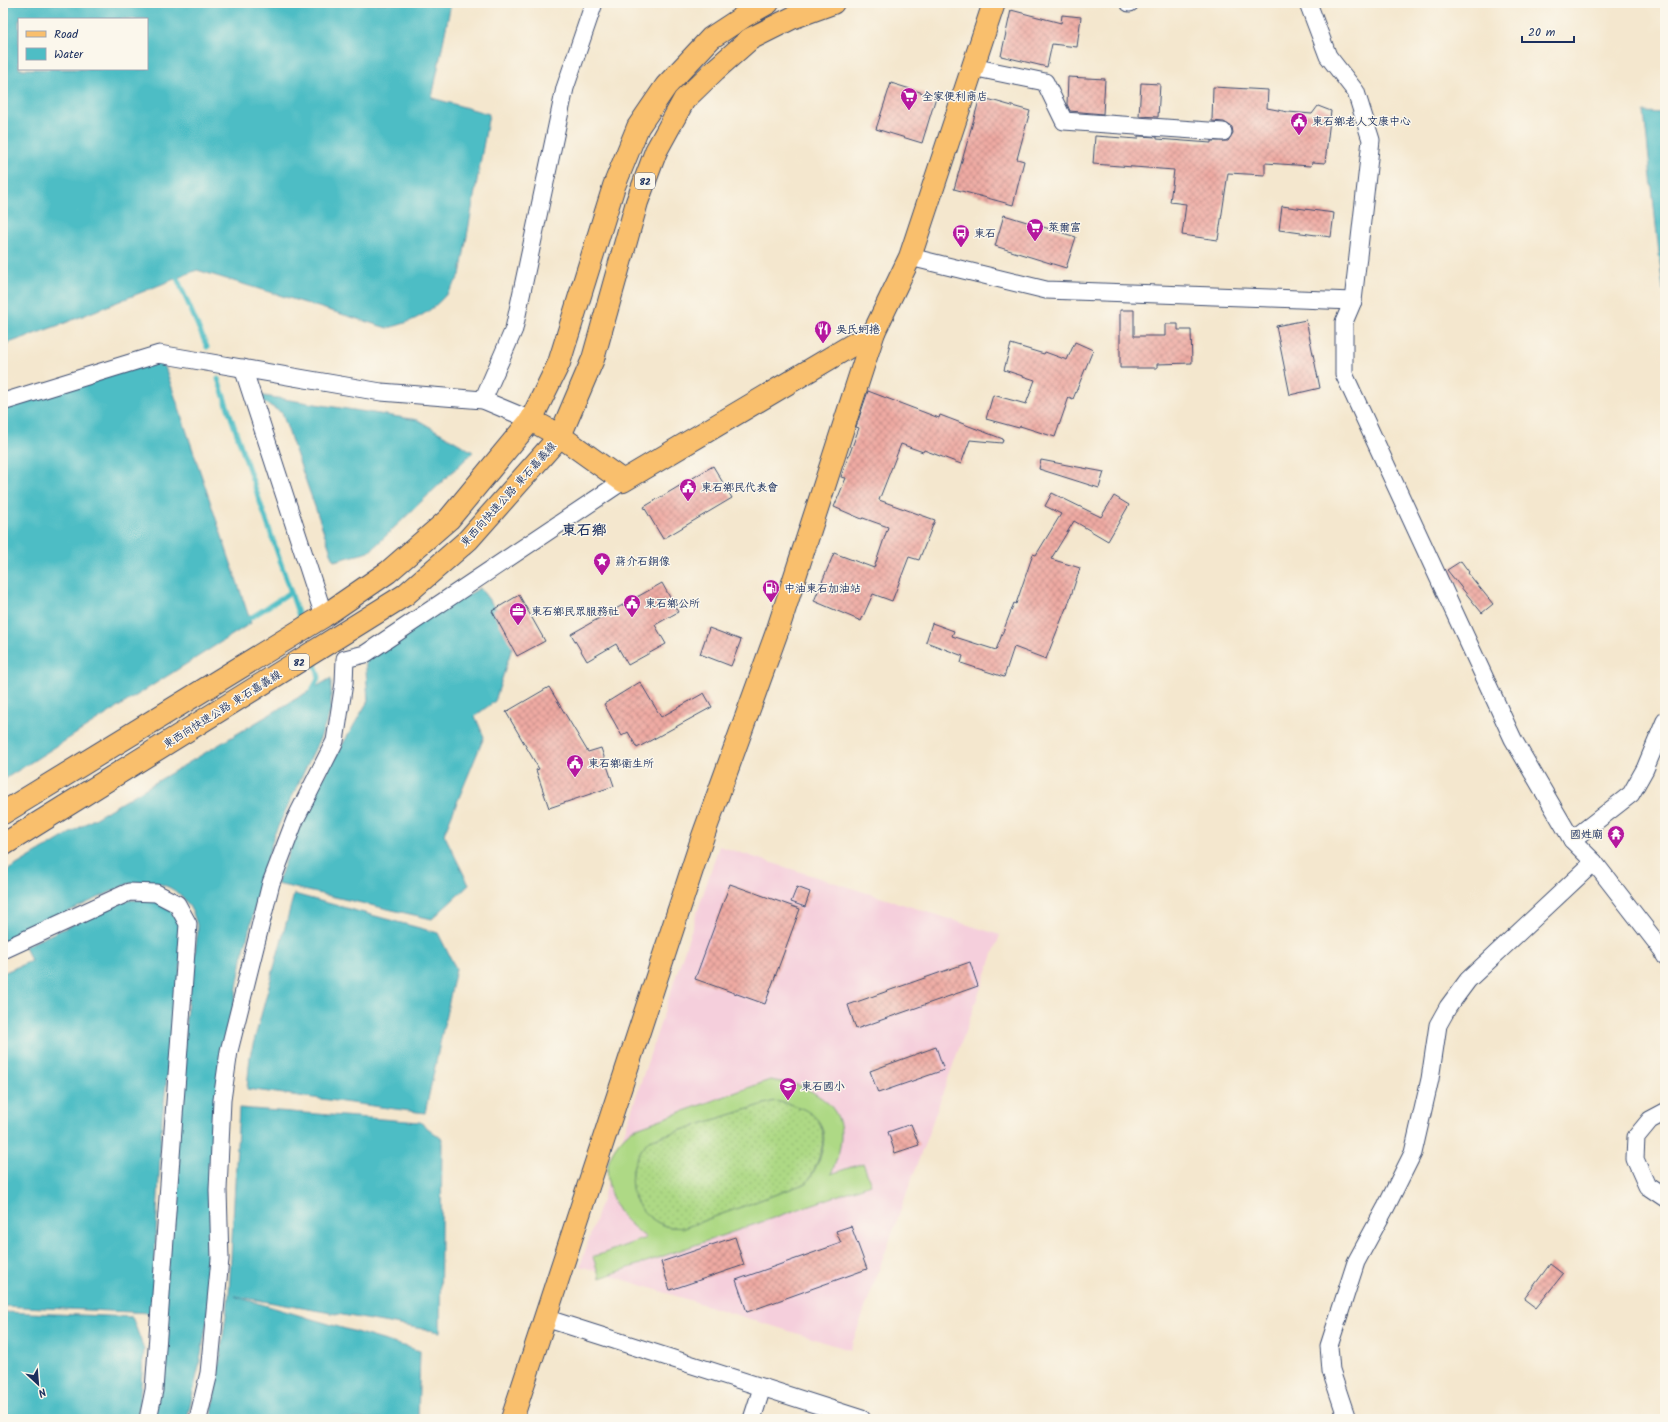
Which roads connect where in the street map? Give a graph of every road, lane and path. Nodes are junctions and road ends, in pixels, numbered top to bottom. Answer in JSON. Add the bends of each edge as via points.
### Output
{"nodes":[{"id":1,"x":594,"y":3,"type":"edge"},
{"id":2,"x":768,"y":3,"type":"edge"},
{"id":3,"x":833,"y":3,"type":"edge"},
{"id":4,"x":994,"y":3,"type":"edge"},
{"id":5,"x":1308,"y":3,"type":"edge"},
{"id":6,"x":972,"y":67,"type":"junction"},
{"id":7,"x":1223,"y":132,"type":"dead end"},
{"id":8,"x":910,"y":258,"type":"junction"},
{"id":9,"x":1352,"y":301,"type":"junction"},
{"id":10,"x":874,"y":332,"type":"junction"},
{"id":11,"x":243,"y":368,"type":"junction"},
{"id":12,"x":483,"y":400,"type":"junction"},
{"id":13,"x":3,"y":402,"type":"edge"},
{"id":14,"x":531,"y":420,"type":"junction"},
{"id":15,"x":560,"y":436,"type":"junction"},
{"id":16,"x":623,"y":481,"type":"junction"},
{"id":17,"x":324,"y":616,"type":"junction"},
{"id":18,"x":1665,"y":721,"type":"edge"},
{"id":19,"x":3,"y":813,"type":"edge"},
{"id":20,"x":1572,"y":840,"type":"junction"},
{"id":21,"x":3,"y":845,"type":"edge"},
{"id":22,"x":1594,"y":862,"type":"junction"},
{"id":23,"x":3,"y":950,"type":"edge"},
{"id":24,"x":1665,"y":956,"type":"edge"},
{"id":25,"x":1665,"y":1112,"type":"edge"},
{"id":26,"x":1665,"y":1198,"type":"edge"},
{"id":27,"x":545,"y":1318,"type":"junction"},
{"id":28,"x":762,"y":1388,"type":"junction"},
{"id":29,"x":148,"y":1419,"type":"edge"},
{"id":30,"x":198,"y":1419,"type":"edge"},
{"id":31,"x":512,"y":1419,"type":"edge"},
{"id":32,"x":752,"y":1419,"type":"edge"},
{"id":33,"x":862,"y":1419,"type":"edge"},
{"id":34,"x":1348,"y":1419,"type":"edge"}],
"edges":[{"from":1,"to":12,"type":"street","via":[[565,88],[514,329]]},
{"from":2,"to":14,"type":"main road","number":"82","via":[[712,38],[666,86],[638,127],[614,186],[560,363]]},
{"from":3,"to":15,"type":"main road","name":"東西向快速公路 東石嘉義線","number":"82","via":[[792,18],[750,39],[684,100],[654,158],[637,202],[593,359]]},
{"from":4,"to":6,"type":"main road"},
{"from":5,"to":9,"type":"street","via":[[1328,56],[1356,92],[1372,140]]},
{"from":6,"to":7,"type":"street","via":[[1045,82],[1064,121]]},
{"from":6,"to":8,"type":"main road"},
{"from":8,"to":9,"type":"street","via":[[1046,290]]},
{"from":8,"to":10,"type":"main road"},
{"from":9,"to":20,"type":"street","via":[[1344,322],[1344,374],[1513,739]]},
{"from":10,"to":16,"type":"main road"},
{"from":10,"to":27,"type":"main road","via":[[778,629],[703,836]]},
{"from":11,"to":12,"type":"street","via":[[381,392]]},
{"from":11,"to":13,"type":"street","via":[[159,354]]},
{"from":11,"to":17,"type":"street"},
{"from":12,"to":14,"type":"street"},
{"from":14,"to":15,"type":"main road"},
{"from":14,"to":17,"type":"main road","number":"82","via":[[449,519],[388,572]]},
{"from":15,"to":16,"type":"main road"},
{"from":15,"to":21,"type":"main road","name":"東西向快速公路 東石嘉義線","number":"82","via":[[468,540],[405,595]]},
{"from":16,"to":30,"type":"street","via":[[365,654],[345,659],[336,741],[295,820],[271,882],[229,1051],[222,1100],[218,1190],[220,1259],[209,1373]]},
{"from":17,"to":19,"type":"main road","number":"82"},
{"from":18,"to":20,"type":"street","via":[[1645,769],[1631,794]]},
{"from":20,"to":22,"type":"street"},
{"from":22,"to":24,"type":"street"},
{"from":22,"to":34,"type":"street","via":[[1468,980],[1438,1025],[1430,1079],[1413,1153],[1356,1262],[1329,1346],[1331,1371]]},
{"from":23,"to":29,"type":"street","via":[[129,892],[156,893],[177,904],[188,924],[154,1390]]},
{"from":25,"to":26,"type":"street","via":[[1650,1120],[1636,1137],[1635,1160],[1647,1186]]},
{"from":27,"to":28,"type":"street"},
{"from":27,"to":31,"type":"main road"},
{"from":28,"to":32,"type":"street"},
{"from":28,"to":33,"type":"street"}]}
